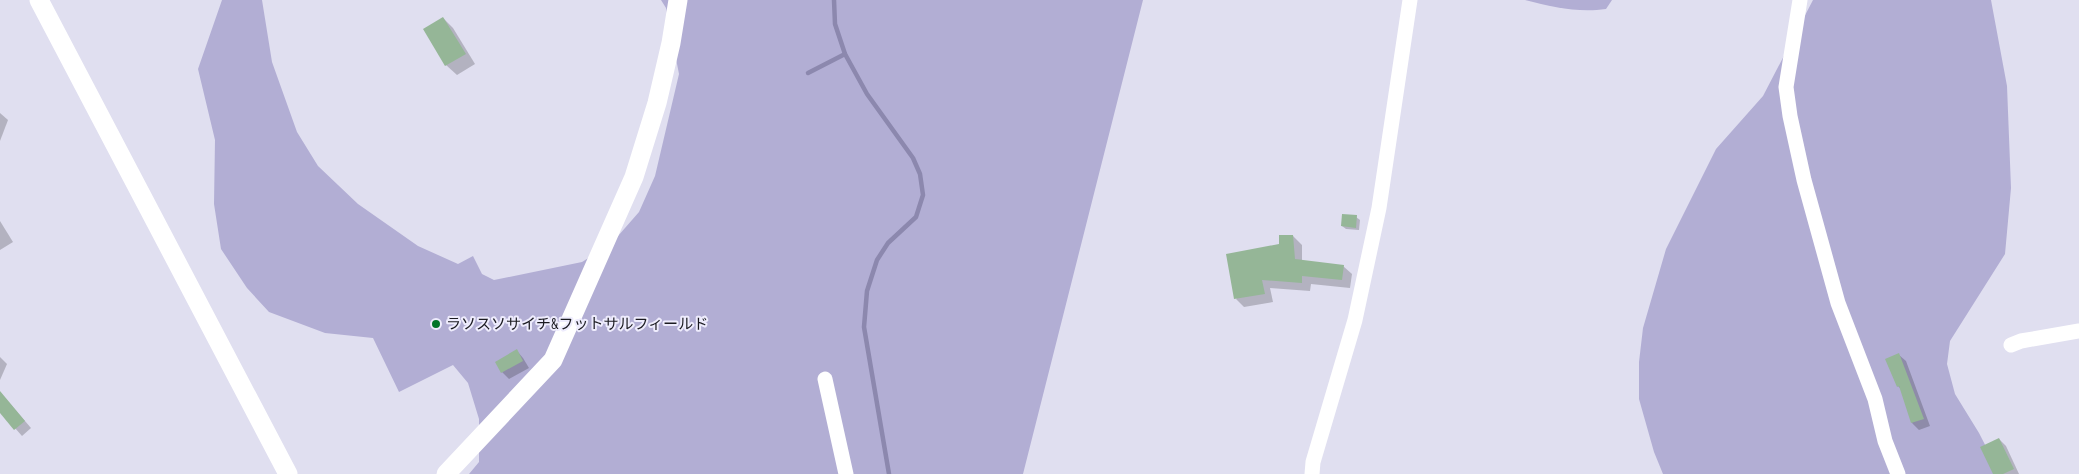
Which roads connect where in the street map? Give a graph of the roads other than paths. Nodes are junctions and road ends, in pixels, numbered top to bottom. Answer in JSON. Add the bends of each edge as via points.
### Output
{"nodes":[{"id":1,"x":39,"y":0,"type":"edge"},
{"id":2,"x":678,"y":0,"type":"edge"},
{"id":3,"x":1410,"y":0,"type":"edge"},
{"id":4,"x":1800,"y":0,"type":"edge"},
{"id":5,"x":2079,"y":331,"type":"edge"},
{"id":6,"x":2011,"y":345,"type":"dead end"},
{"id":7,"x":825,"y":379,"type":"dead end"},
{"id":8,"x":288,"y":474,"type":"edge"},
{"id":9,"x":446,"y":474,"type":"edge"},
{"id":10,"x":846,"y":474,"type":"edge"},
{"id":11,"x":1312,"y":474,"type":"edge"},
{"id":12,"x":1898,"y":474,"type":"edge"}],
"edges":[{"from":1,"to":8,"type":"street"},
{"from":2,"to":9,"type":"street","via":[[657,103],[634,177],[553,360]]},
{"from":3,"to":11,"type":"street","via":[[1375,226],[1355,320]]},
{"from":4,"to":12,"type":"street","via":[[1786,87],[1790,116],[1838,303],[1875,399],[1885,441]]},
{"from":5,"to":6,"type":"street"},
{"from":7,"to":10,"type":"street"}]}
